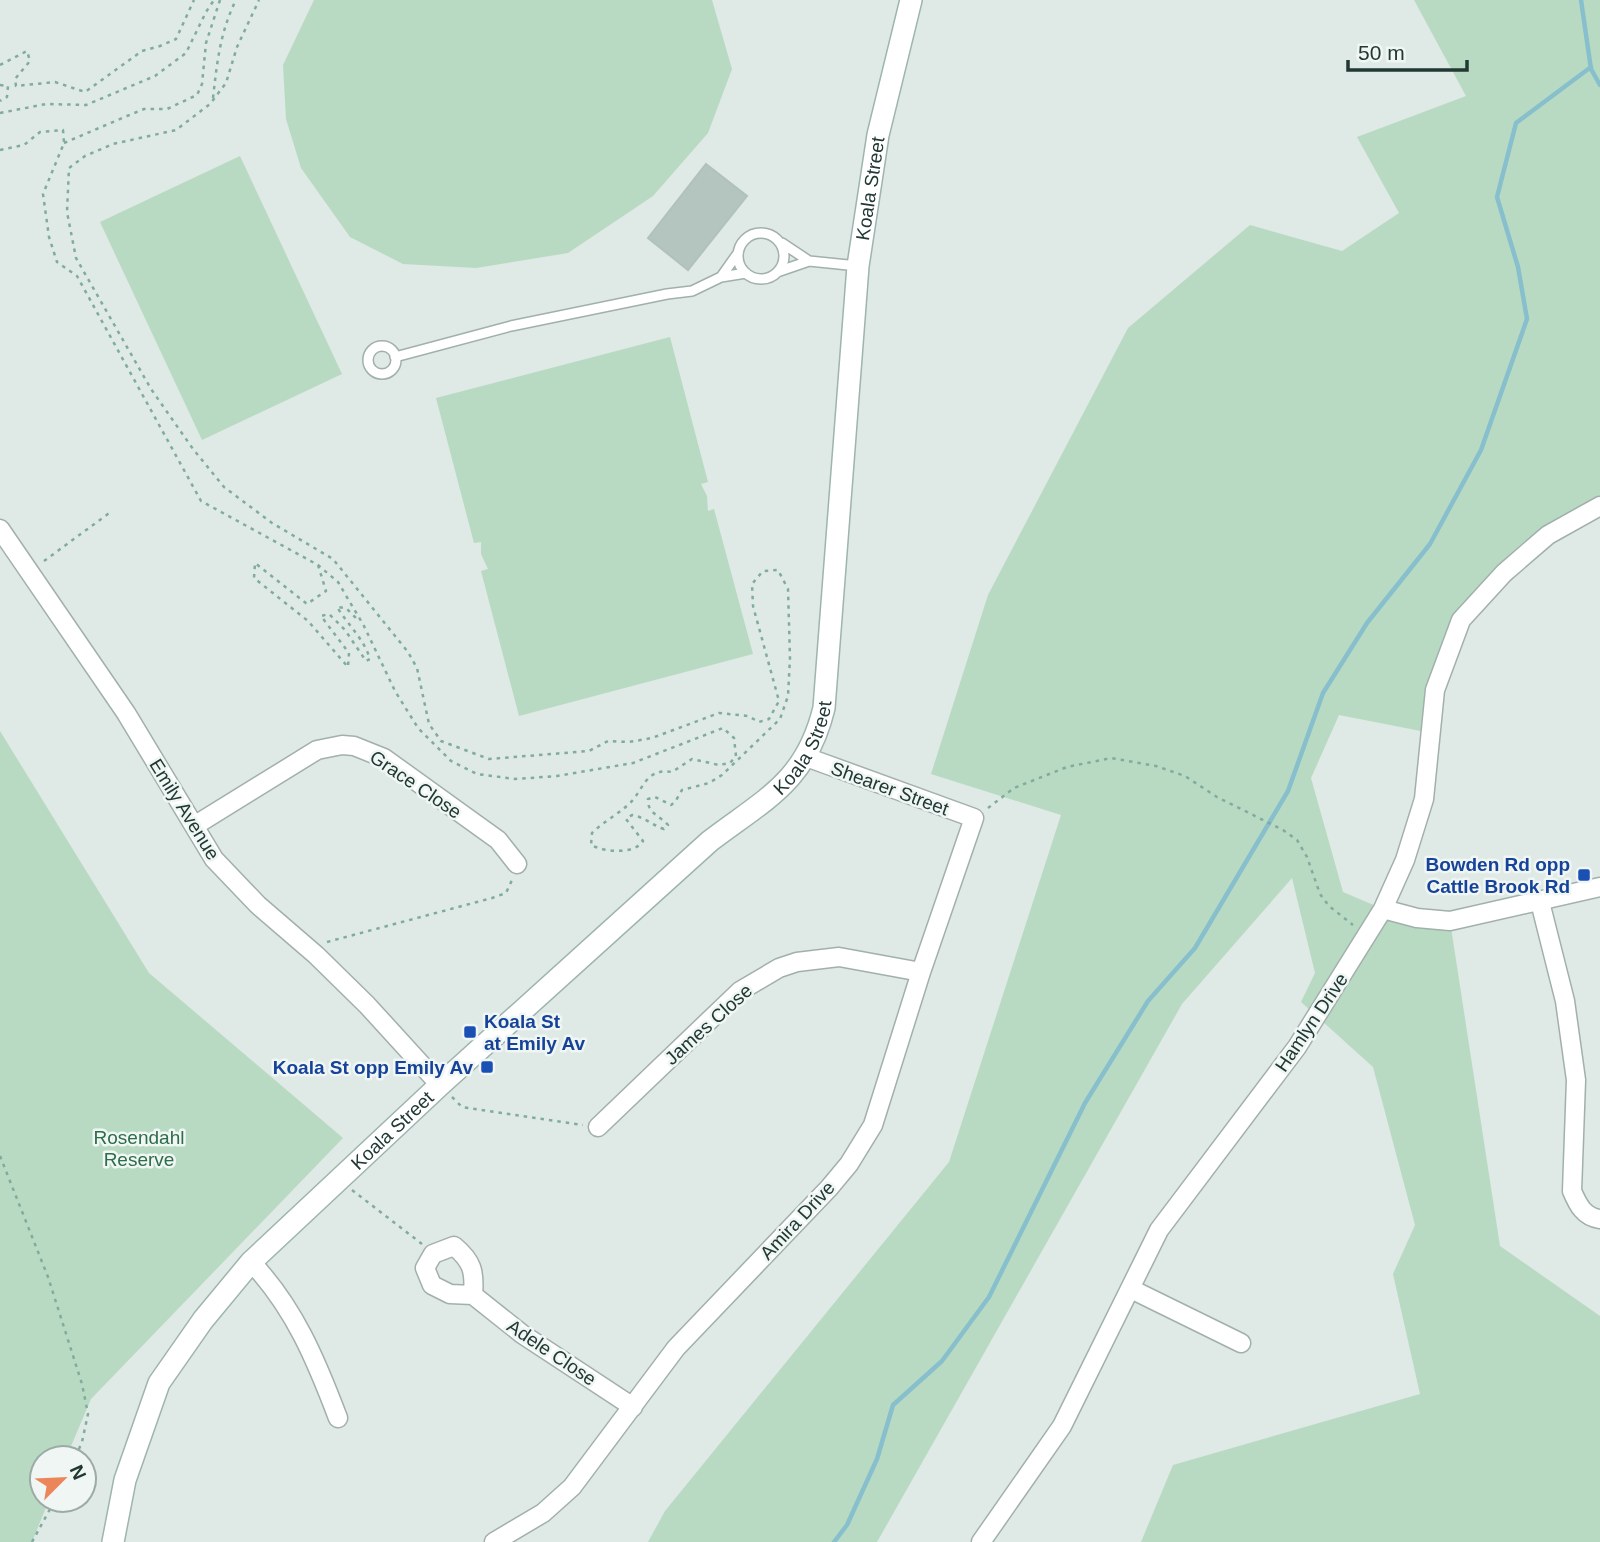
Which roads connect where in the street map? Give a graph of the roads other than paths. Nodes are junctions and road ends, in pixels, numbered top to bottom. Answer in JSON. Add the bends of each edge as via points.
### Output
{"nodes":[{"id":1,"x":911,"y":0,"type":"edge"},
{"id":2,"x":781,"y":243,"type":"junction"},
{"id":3,"x":738,"y":253,"type":"junction"},
{"id":4,"x":810,"y":261,"type":"junction"},
{"id":5,"x":858,"y":266,"type":"junction"},
{"id":6,"x":780,"y":271,"type":"junction"},
{"id":7,"x":746,"y":273,"type":"junction"},
{"id":8,"x":721,"y":277,"type":"junction"},
{"id":9,"x":395,"y":356,"type":"dead end"},
{"id":10,"x":1600,"y":506,"type":"edge"},
{"id":11,"x":0,"y":529,"type":"edge"},
{"id":12,"x":806,"y":757,"type":"junction"},
{"id":13,"x":974,"y":818,"type":"joint"},
{"id":14,"x":194,"y":826,"type":"junction"},
{"id":15,"x":517,"y":864,"type":"road end"},
{"id":16,"x":1600,"y":887,"type":"edge"},
{"id":17,"x":1540,"y":902,"type":"junction"},
{"id":18,"x":1383,"y":909,"type":"junction"},
{"id":19,"x":921,"y":972,"type":"junction"},
{"id":20,"x":440,"y":1084,"type":"junction"},
{"id":21,"x":598,"y":1127,"type":"road end"},
{"id":22,"x":1600,"y":1219,"type":"edge"},
{"id":23,"x":251,"y":1262,"type":"junction"},
{"id":24,"x":1131,"y":1289,"type":"junction"},
{"id":25,"x":473,"y":1294,"type":"junction"},
{"id":26,"x":1241,"y":1343,"type":"dead end"},
{"id":27,"x":632,"y":1407,"type":"junction"},
{"id":28,"x":338,"y":1418,"type":"dead end"},
{"id":29,"x":113,"y":1542,"type":"edge"},
{"id":30,"x":494,"y":1542,"type":"edge"},
{"id":31,"x":981,"y":1542,"type":"edge"}],
"edges":[{"from":1,"to":5,"type":"street","name":"Koala Street","via":[[878,135]]},
{"from":2,"to":3,"type":"lane","via":[[770,234],[756,233],[744,240]]},
{"from":2,"to":4,"type":"lane"},
{"from":2,"to":6,"type":"lane","via":[[785,257]]},
{"from":3,"to":7,"type":"lane"},
{"from":3,"to":8,"type":"lane"},
{"from":4,"to":5,"type":"lane"},
{"from":4,"to":6,"type":"lane"},
{"from":5,"to":12,"type":"street","name":"Koala Street","via":[[828,677],[821,723]]},
{"from":6,"to":7,"type":"lane","via":[[760,279]]},
{"from":7,"to":8,"type":"lane"},
{"from":8,"to":9,"type":"lane","via":[[692,290],[511,326]]},
{"from":10,"to":18,"type":"street","name":"Hamlyn Drive","via":[[1548,534],[1461,620],[1435,691],[1424,799],[1405,860]]},
{"from":11,"to":14,"type":"street","name":"Emily Avenue","via":[[126,713]]},
{"from":12,"to":13,"type":"street","name":"Shearer Street"},
{"from":12,"to":20,"type":"street","name":"Koala Street","via":[[784,785],[710,841]]},
{"from":13,"to":19,"type":"street","name":"Amira Drive"},
{"from":14,"to":15,"type":"street","name":"Grace Close","via":[[317,750],[354,746],[384,758],[498,840]]},
{"from":14,"to":20,"type":"street","name":"Emily Avenue","via":[[235,883],[307,947]]},
{"from":16,"to":17,"type":"street"},
{"from":17,"to":18,"type":"street","via":[[1450,921]]},
{"from":17,"to":22,"type":"street","via":[[1565,1001],[1576,1080],[1572,1191],[1579,1208]]},
{"from":18,"to":24,"type":"street","name":"Hamlyn Drive","via":[[1297,1047],[1159,1230]]},
{"from":19,"to":21,"type":"street","name":"James Close","via":[[839,957],[779,968],[740,991]]},
{"from":19,"to":27,"type":"street","name":"Amira Drive","via":[[886,1090],[861,1147],[829,1188],[676,1348]]},
{"from":20,"to":23,"type":"street","name":"Koala Street"},
{"from":23,"to":28,"type":"street","via":[[286,1303],[305,1337]]},
{"from":23,"to":29,"type":"street","name":"Koala Street","via":[[202,1320],[159,1383],[125,1480]]},
{"from":24,"to":26,"type":"street"},
{"from":24,"to":31,"type":"street","name":"Hamlyn Drive","via":[[1062,1426]]},
{"from":25,"to":25,"type":"street","via":[[450,1294],[432,1285],[425,1268],[433,1254],[454,1247],[467,1258],[474,1277]]},
{"from":25,"to":27,"type":"street","name":"Adele Close","via":[[522,1334]]},
{"from":27,"to":30,"type":"street","name":"Amira Drive","via":[[572,1487],[543,1513]]}]}
